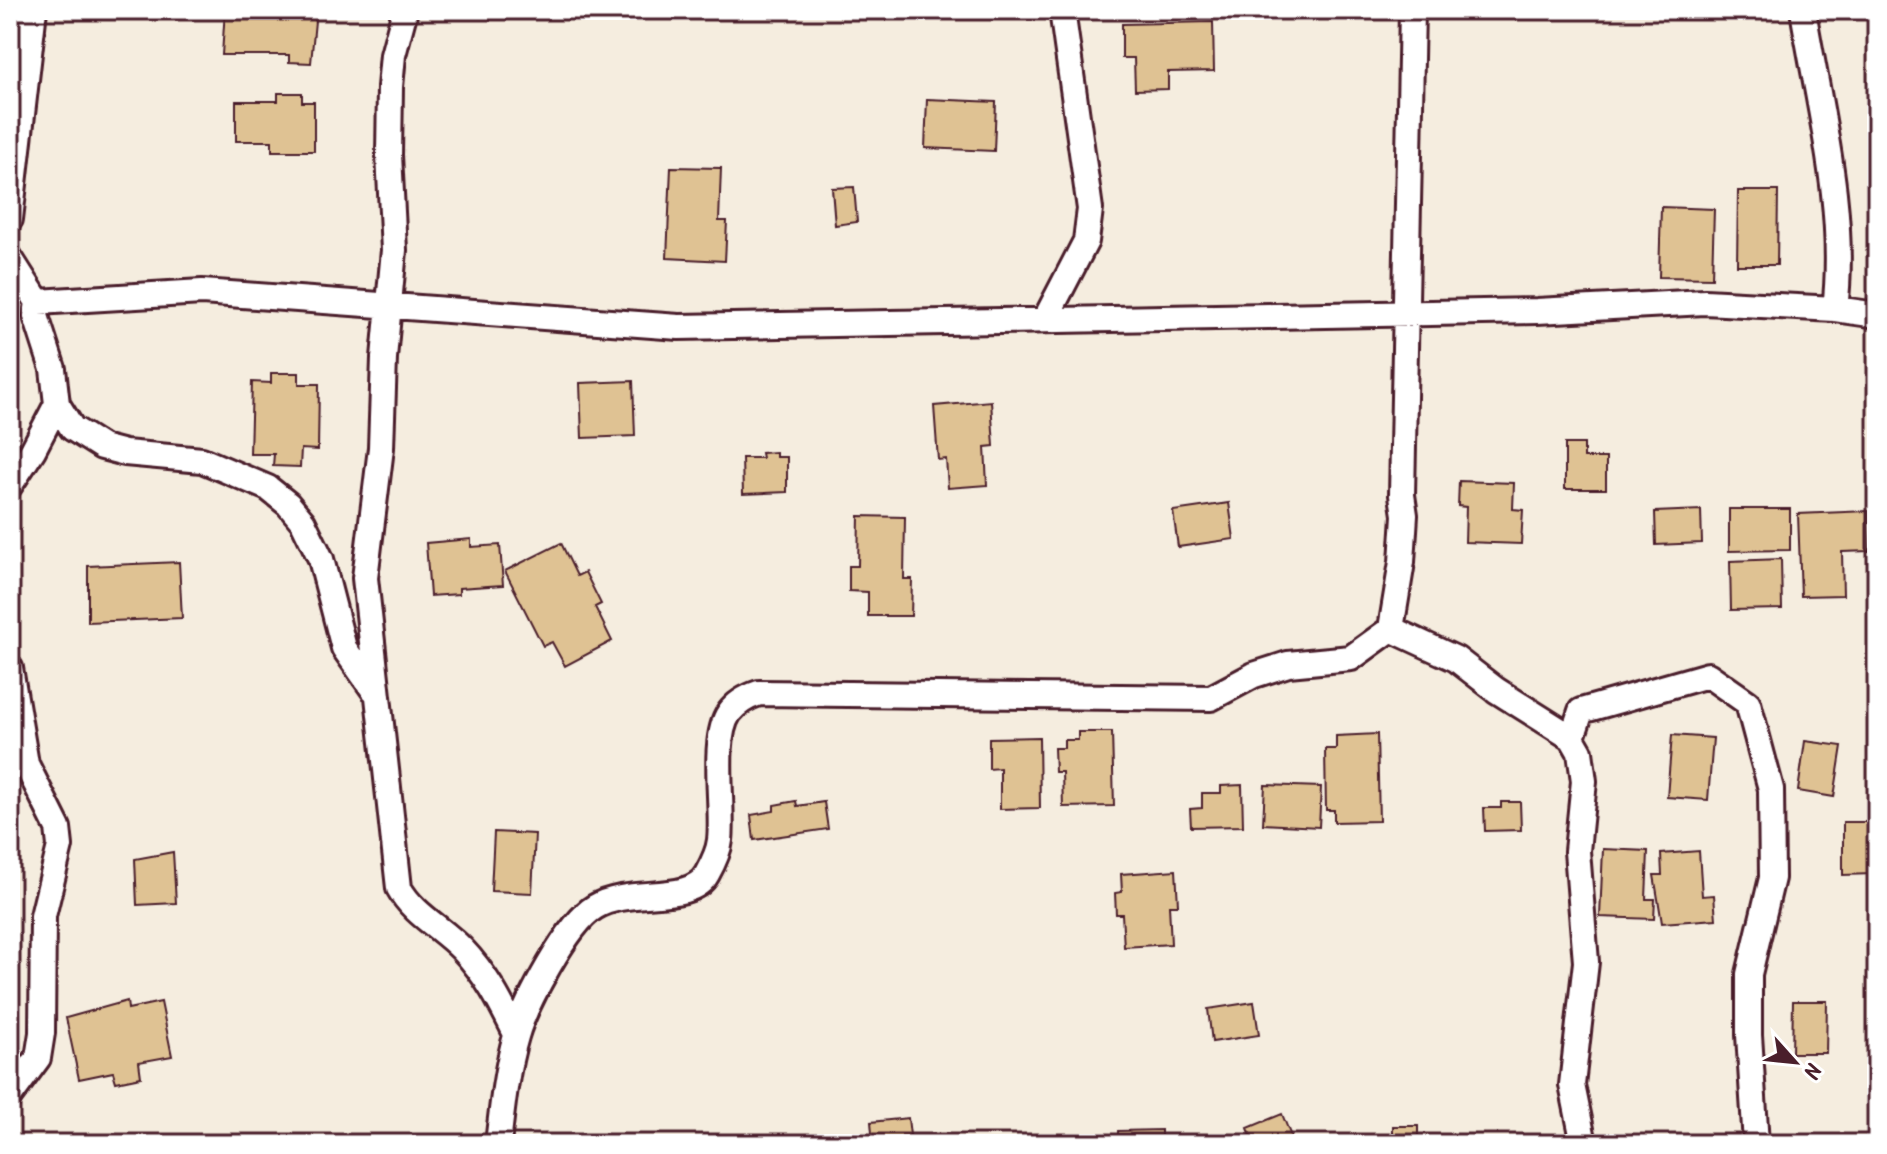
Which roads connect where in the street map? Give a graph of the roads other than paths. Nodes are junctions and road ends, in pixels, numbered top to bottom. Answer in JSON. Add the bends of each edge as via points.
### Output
{"nodes":[{"id":1,"x":34,"y":10,"type":"edge"},
{"id":2,"x":405,"y":10,"type":"edge"},
{"id":3,"x":1062,"y":10,"type":"edge"},
{"id":4,"x":1412,"y":10,"type":"edge"},
{"id":5,"x":1803,"y":10,"type":"edge"},
{"id":6,"x":10,"y":219,"type":"edge"},
{"id":7,"x":10,"y":258,"type":"edge"},
{"id":8,"x":38,"y":302,"type":"junction"},
{"id":9,"x":389,"y":306,"type":"junction"},
{"id":10,"x":1835,"y":309,"type":"junction"},
{"id":11,"x":1405,"y":314,"type":"junction"},
{"id":12,"x":1877,"y":315,"type":"edge"},
{"id":13,"x":1046,"y":318,"type":"junction"},
{"id":14,"x":57,"y":404,"type":"junction"},
{"id":15,"x":10,"y":485,"type":"edge"},
{"id":16,"x":1391,"y":629,"type":"junction"},
{"id":17,"x":10,"y":668,"type":"edge"},
{"id":18,"x":378,"y":698,"type":"junction"},
{"id":19,"x":1572,"y":738,"type":"junction"},
{"id":20,"x":516,"y":1034,"type":"junction"},
{"id":21,"x":10,"y":1096,"type":"edge"},
{"id":22,"x":498,"y":1144,"type":"edge"},
{"id":23,"x":1584,"y":1144,"type":"edge"},
{"id":24,"x":1756,"y":1144,"type":"edge"}],
"edges":[{"from":1,"to":6,"type":"street"},
{"from":2,"to":9,"type":"street","via":[[390,87],[394,250]]},
{"from":3,"to":13,"type":"street","via":[[1090,209],[1086,241]]},
{"from":4,"to":11,"type":"street"},
{"from":5,"to":10,"type":"street","via":[[1837,214]]},
{"from":7,"to":8,"type":"street"},
{"from":8,"to":9,"type":"street","via":[[202,292]]},
{"from":8,"to":14,"type":"street","via":[[36,316],[53,369]]},
{"from":9,"to":13,"type":"street","via":[[679,327]]},
{"from":9,"to":18,"type":"street","via":[[381,448],[365,578]]},
{"from":10,"to":11,"type":"street","via":[[1705,302]]},
{"from":10,"to":12,"type":"street"},
{"from":11,"to":13,"type":"street"},
{"from":11,"to":16,"type":"street","via":[[1405,515]]},
{"from":14,"to":15,"type":"street"},
{"from":14,"to":18,"type":"street","via":[[72,428],[102,447],[202,460],[268,488],[288,504],[321,559],[344,648]]},
{"from":16,"to":19,"type":"street","via":[[1456,659]]},
{"from":16,"to":20,"type":"street","via":[[1351,658],[1288,664],[1211,698],[759,693],[743,699],[728,714],[722,742],[720,841],[706,875],[696,888],[635,893],[597,905],[580,918]]},
{"from":17,"to":21,"type":"street","via":[[26,764],[58,828],[60,846],[43,916],[38,1058]]},
{"from":18,"to":20,"type":"street","via":[[399,888],[462,948],[496,992]]},
{"from":19,"to":23,"type":"street","via":[[1584,781],[1577,851],[1586,962],[1572,1085]]},
{"from":19,"to":24,"type":"street","via":[[1581,711],[1708,675],[1748,703],[1771,789],[1772,878],[1749,974]]},
{"from":20,"to":22,"type":"street"}]}
